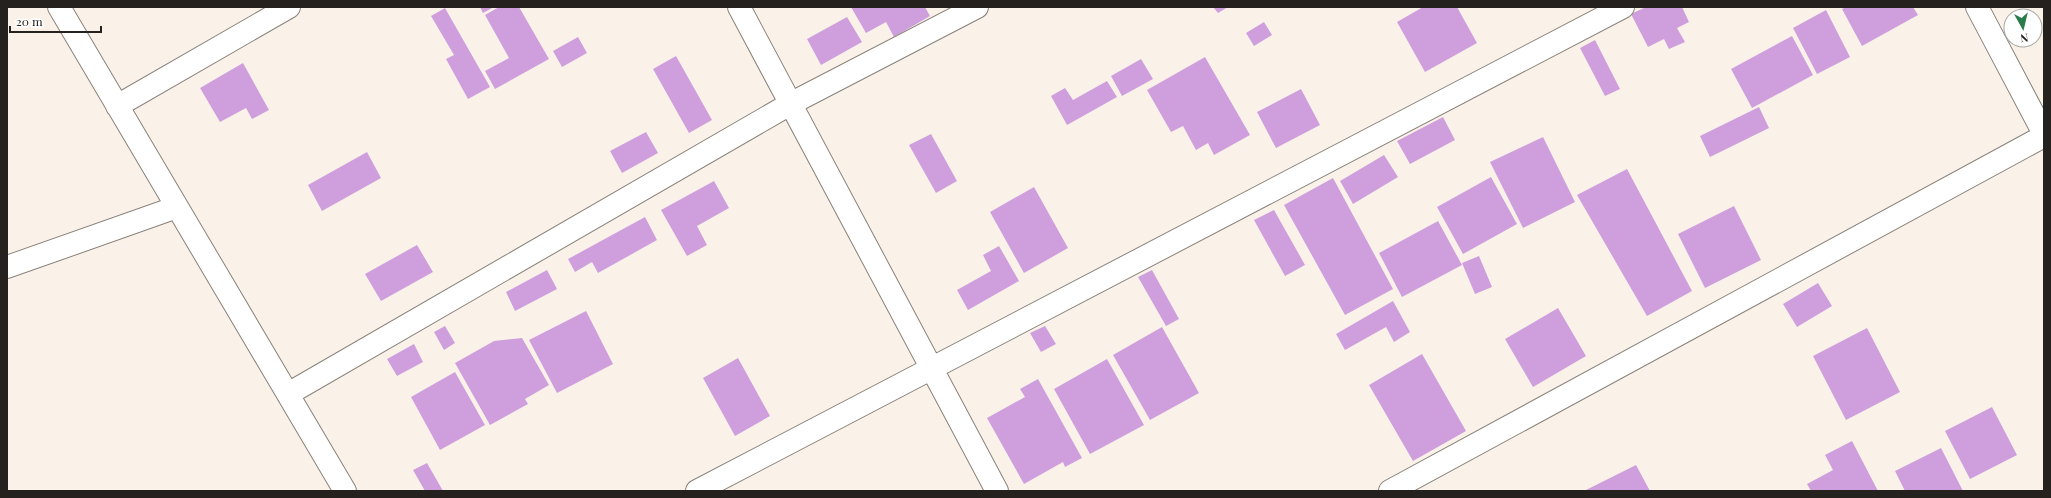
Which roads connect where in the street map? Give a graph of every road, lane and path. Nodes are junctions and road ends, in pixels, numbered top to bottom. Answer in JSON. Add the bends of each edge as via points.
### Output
{"nodes":[{"id":1,"x":59,"y":7,"type":"edge"},
{"id":2,"x":289,"y":7,"type":"edge"},
{"id":3,"x":739,"y":7,"type":"edge"},
{"id":4,"x":977,"y":7,"type":"edge"},
{"id":5,"x":1623,"y":7,"type":"edge"},
{"id":6,"x":1976,"y":7,"type":"edge"},
{"id":7,"x":790,"y":104,"type":"junction"},
{"id":8,"x":117,"y":106,"type":"junction"},
{"id":9,"x":2044,"y":135,"type":"edge"},
{"id":10,"x":177,"y":207,"type":"junction"},
{"id":11,"x":7,"y":267,"type":"edge"},
{"id":12,"x":933,"y":368,"type":"junction"},
{"id":13,"x":288,"y":394,"type":"junction"},
{"id":14,"x":345,"y":491,"type":"edge"},
{"id":15,"x":697,"y":491,"type":"edge"},
{"id":16,"x":997,"y":491,"type":"edge"},
{"id":17,"x":1390,"y":491,"type":"edge"}],
"edges":[{"from":1,"to":8,"type":"street"},
{"from":2,"to":8,"type":"street"},
{"from":3,"to":7,"type":"street"},
{"from":4,"to":7,"type":"street"},
{"from":5,"to":12,"type":"street"},
{"from":6,"to":9,"type":"street"},
{"from":7,"to":12,"type":"street"},
{"from":7,"to":13,"type":"street"},
{"from":8,"to":10,"type":"street"},
{"from":9,"to":17,"type":"street"},
{"from":10,"to":11,"type":"street"},
{"from":10,"to":13,"type":"street"},
{"from":12,"to":15,"type":"street"},
{"from":12,"to":16,"type":"street"},
{"from":13,"to":14,"type":"street"}]}
